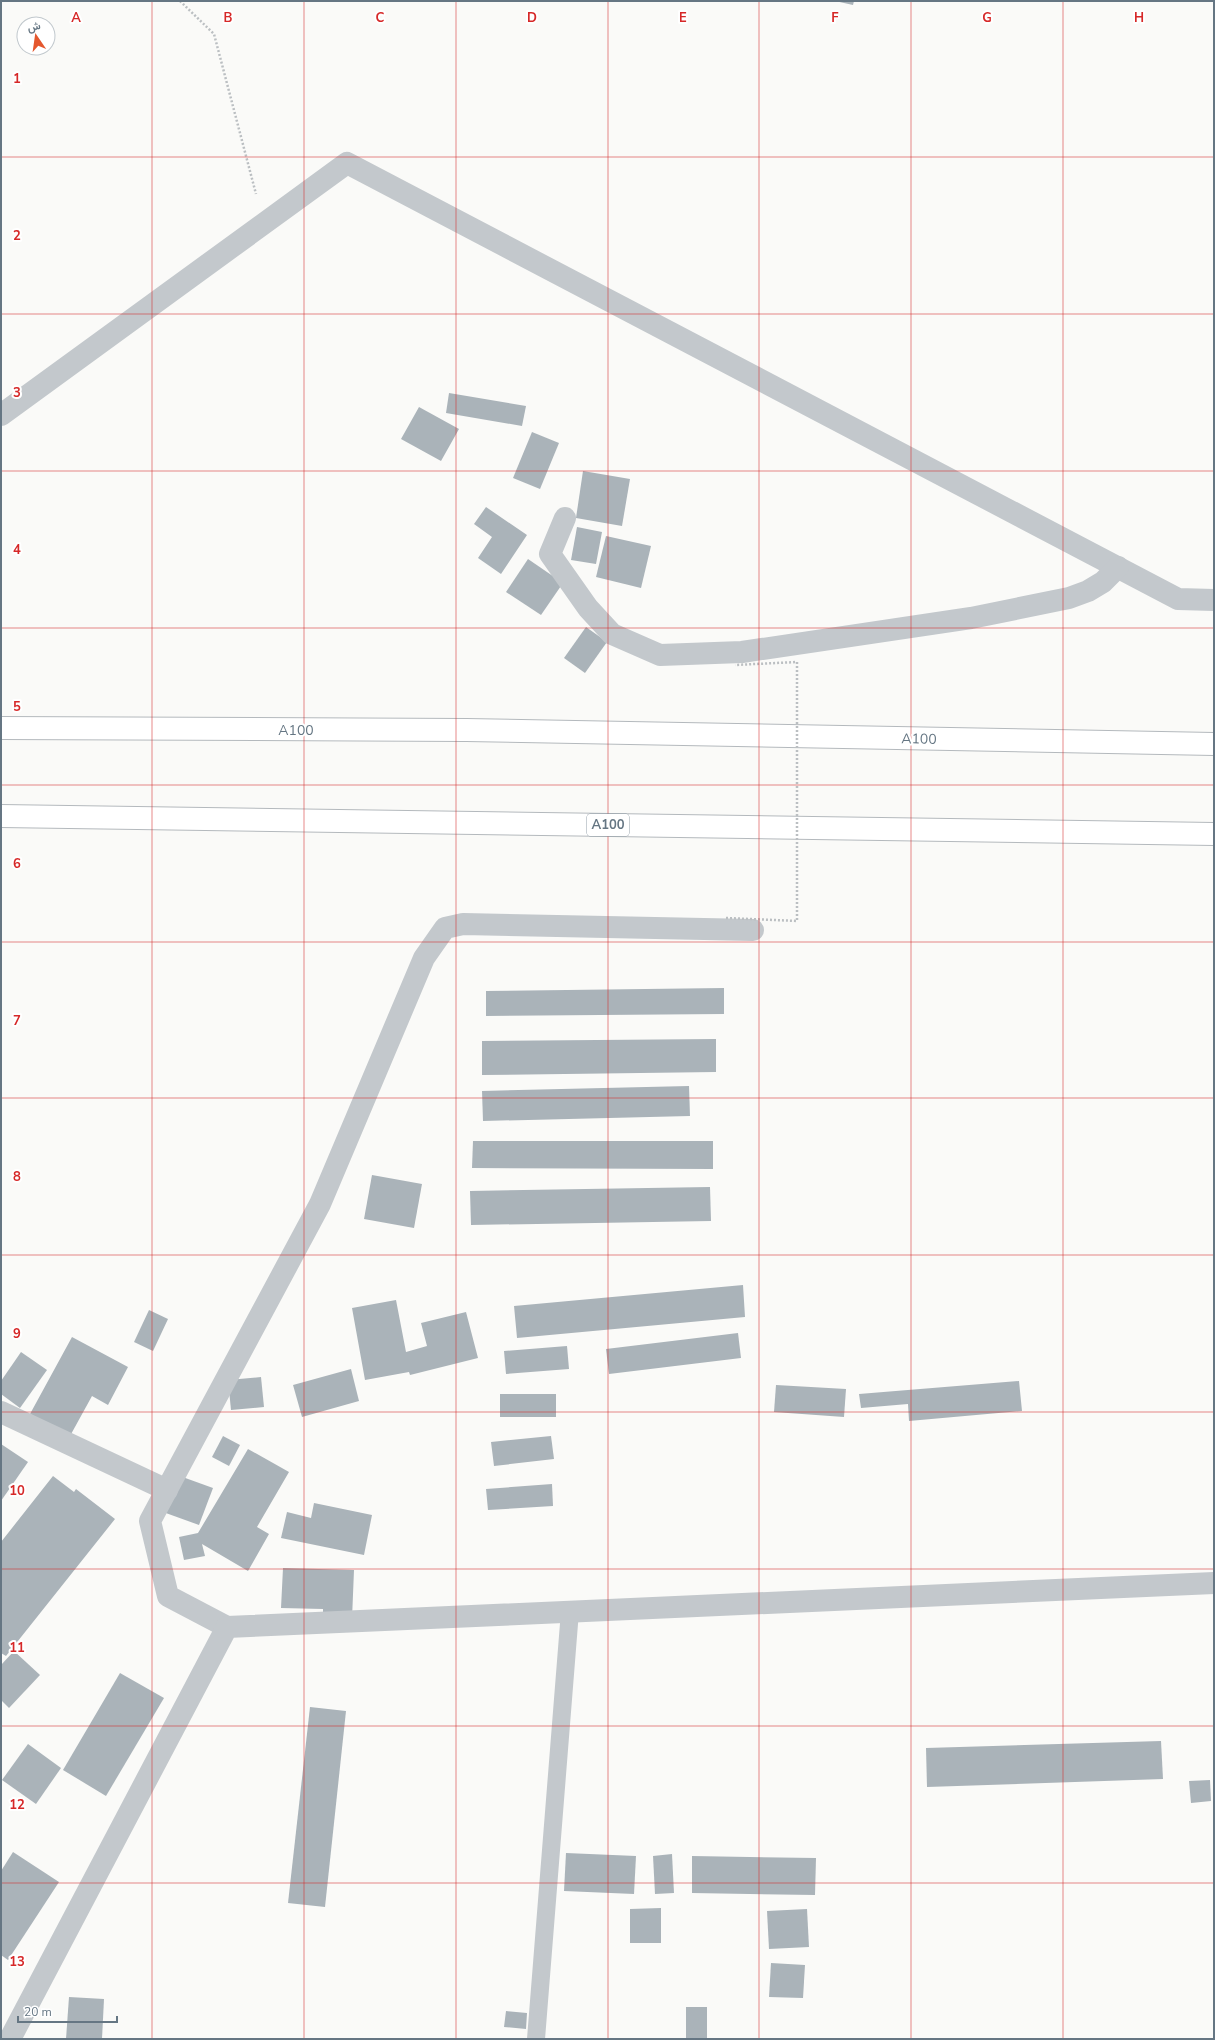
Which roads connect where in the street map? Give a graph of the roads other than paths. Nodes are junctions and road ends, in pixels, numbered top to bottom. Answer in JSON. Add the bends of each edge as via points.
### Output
{"nodes":[{"id":1,"x":1,"y":415,"type":"edge"},
{"id":2,"x":564,"y":518,"type":"dead end"},
{"id":3,"x":1118,"y":567,"type":"junction"},
{"id":4,"x":1214,"y":600,"type":"edge"},
{"id":5,"x":1,"y":728,"type":"edge"},
{"id":6,"x":1214,"y":744,"type":"edge"},
{"id":7,"x":1,"y":816,"type":"edge"},
{"id":8,"x":1214,"y":834,"type":"edge"},
{"id":9,"x":753,"y":930,"type":"dead end"},
{"id":10,"x":1,"y":1412,"type":"edge"},
{"id":11,"x":167,"y":1490,"type":"junction"},
{"id":12,"x":1214,"y":1582,"type":"edge"},
{"id":13,"x":570,"y":1611,"type":"junction"},
{"id":14,"x":227,"y":1627,"type":"junction"},
{"id":15,"x":10,"y":2039,"type":"edge"},
{"id":16,"x":536,"y":2039,"type":"edge"}],
"edges":[{"from":1,"to":3,"type":"street","via":[[347,163]]},
{"from":2,"to":3,"type":"street","via":[[550,554],[588,608],[612,634],[660,655],[742,652],[971,618],[1069,598],[1103,582]]},
{"from":3,"to":4,"type":"street","via":[[1178,599]]},
{"from":5,"to":6,"type":"highway","name":"A100","number":"A100","via":[[474,731]]},
{"from":7,"to":8,"type":"highway","number":"A100"},
{"from":9,"to":11,"type":"street","via":[[727,923],[463,924],[446,928],[424,958],[320,1204]]},
{"from":10,"to":11,"type":"street"},
{"from":11,"to":14,"type":"street","via":[[150,1521],[168,1596]]},
{"from":12,"to":13,"type":"street"},
{"from":13,"to":14,"type":"street"},
{"from":13,"to":16,"type":"lane"},
{"from":14,"to":15,"type":"street"}]}
